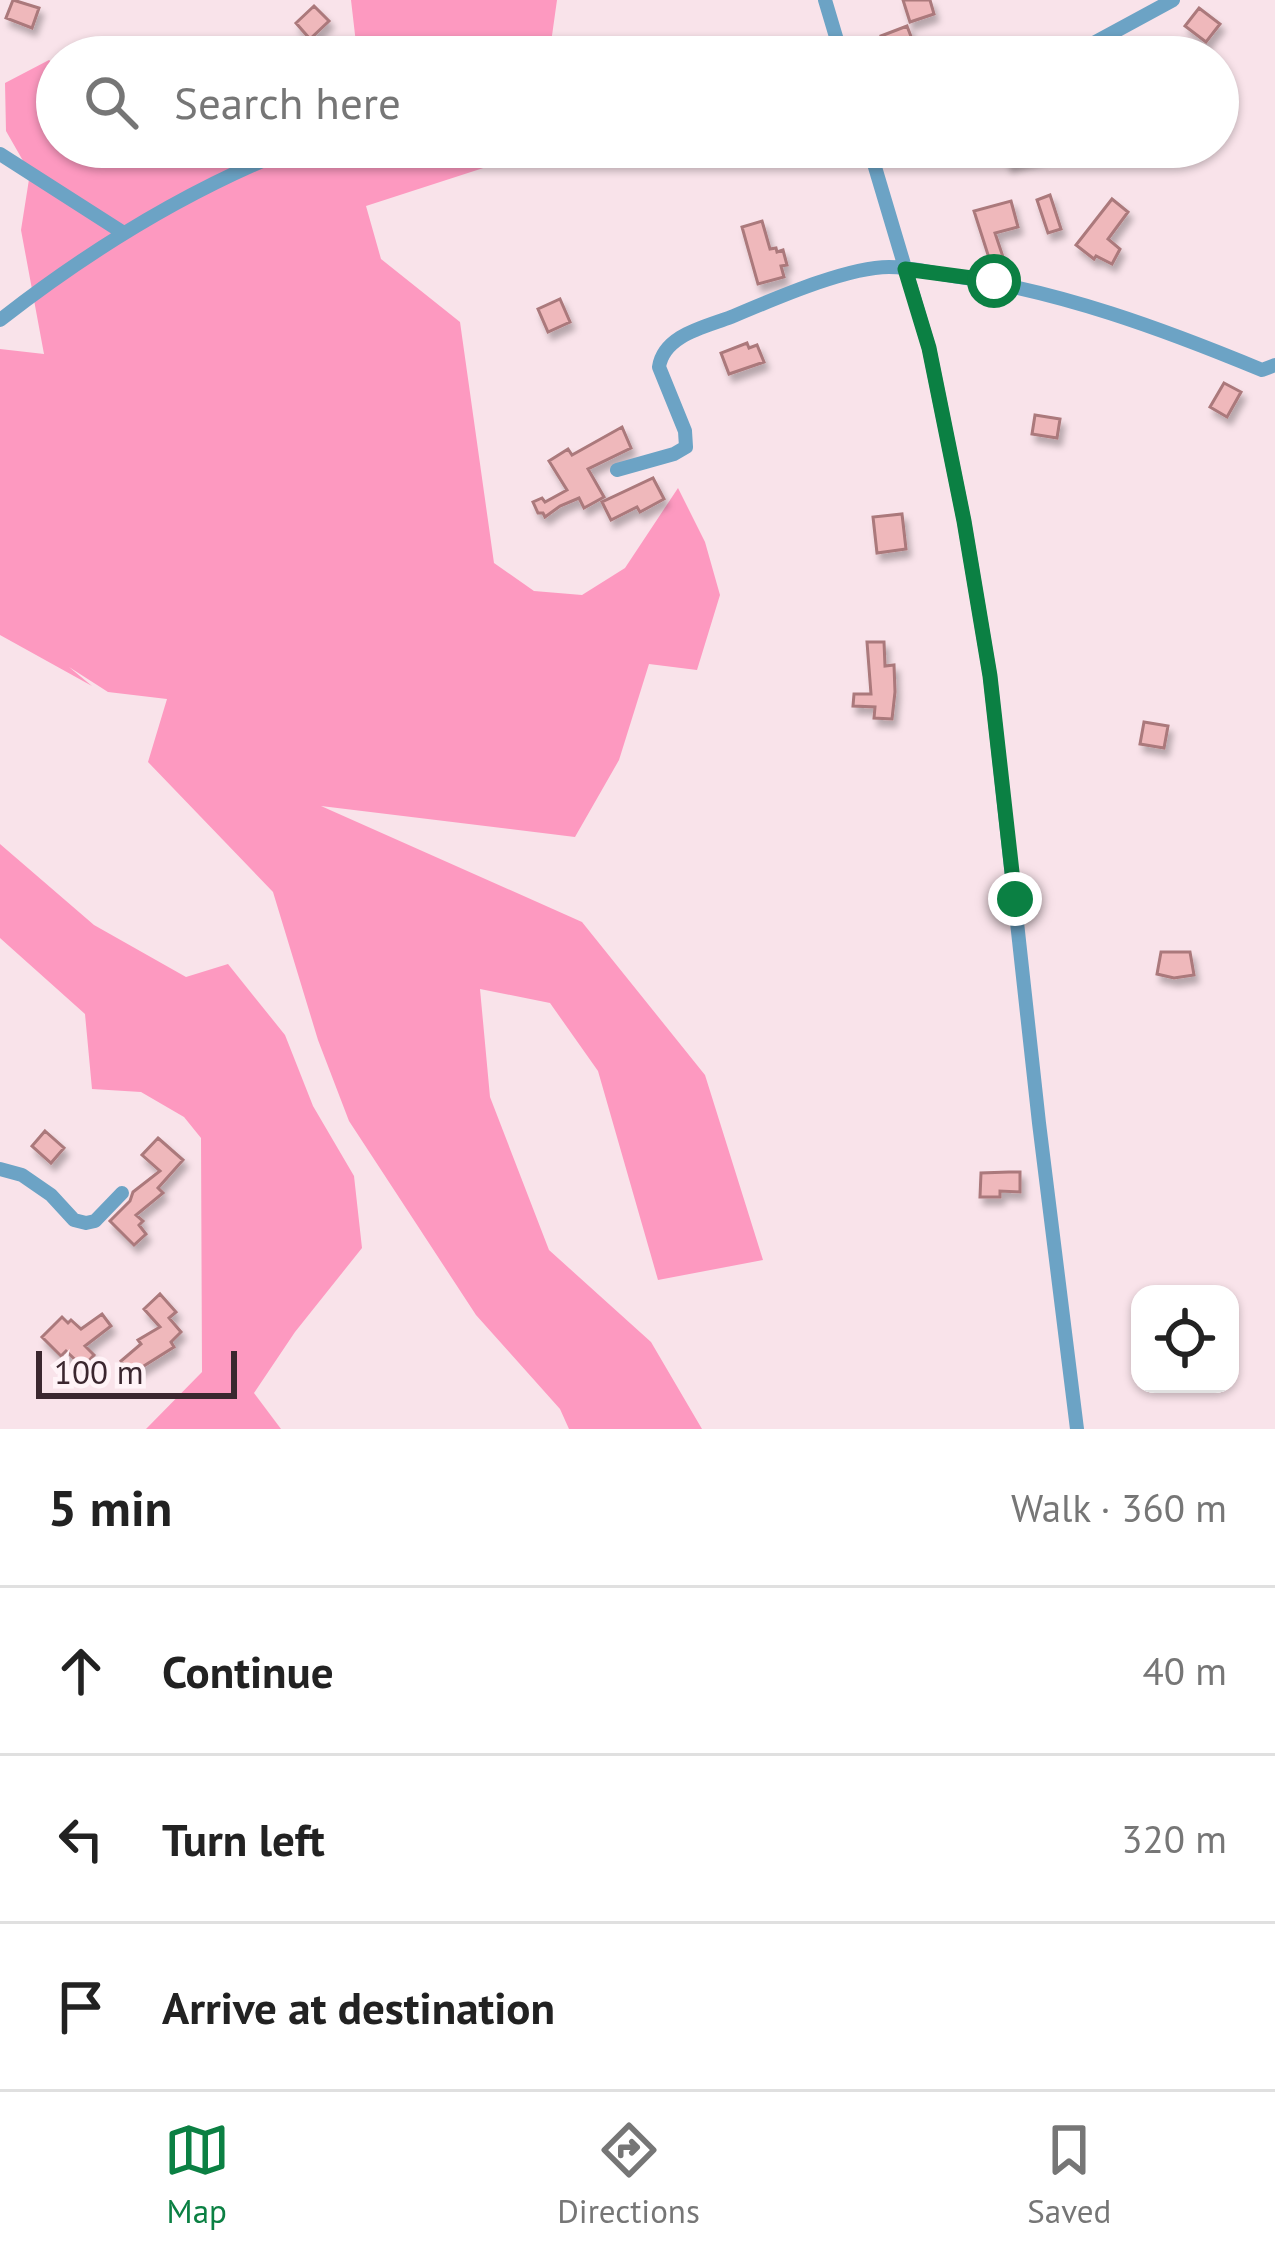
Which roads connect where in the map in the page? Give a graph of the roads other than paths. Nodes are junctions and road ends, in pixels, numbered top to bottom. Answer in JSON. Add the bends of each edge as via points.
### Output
{"nodes":[{"id":1,"x":825,"y":0,"type":"edge"},
{"id":2,"x":1173,"y":0,"type":"edge"},
{"id":3,"x":836,"y":36,"type":"edge"},
{"id":4,"x":1107,"y":36,"type":"edge"},
{"id":5,"x":0,"y":154,"type":"edge"},
{"id":6,"x":245,"y":168,"type":"edge"},
{"id":7,"x":875,"y":168,"type":"edge"},
{"id":8,"x":122,"y":232,"type":"junction"},
{"id":9,"x":905,"y":269,"type":"junction"},
{"id":10,"x":0,"y":320,"type":"edge"},
{"id":11,"x":1275,"y":365,"type":"edge"},
{"id":12,"x":617,"y":470,"type":"dead end"},
{"id":13,"x":0,"y":1169,"type":"edge"},
{"id":14,"x":122,"y":1193,"type":"dead end"},
{"id":15,"x":1077,"y":1429,"type":"edge"}],
"edges":[{"from":1,"to":3,"type":"street"},
{"from":2,"to":4,"type":"street"},
{"from":5,"to":8,"type":"street"},
{"from":6,"to":8,"type":"street"},
{"from":7,"to":9,"type":"street"},
{"from":8,"to":10,"type":"street"},
{"from":9,"to":11,"type":"street","via":[[1071,300],[1262,370]]},
{"from":9,"to":12,"type":"street","via":[[854,273],[681,336],[659,367],[686,447]]},
{"from":9,"to":15,"type":"street","via":[[929,348],[990,676]]},
{"from":13,"to":14,"type":"street","via":[[22,1175],[86,1223]]}]}
